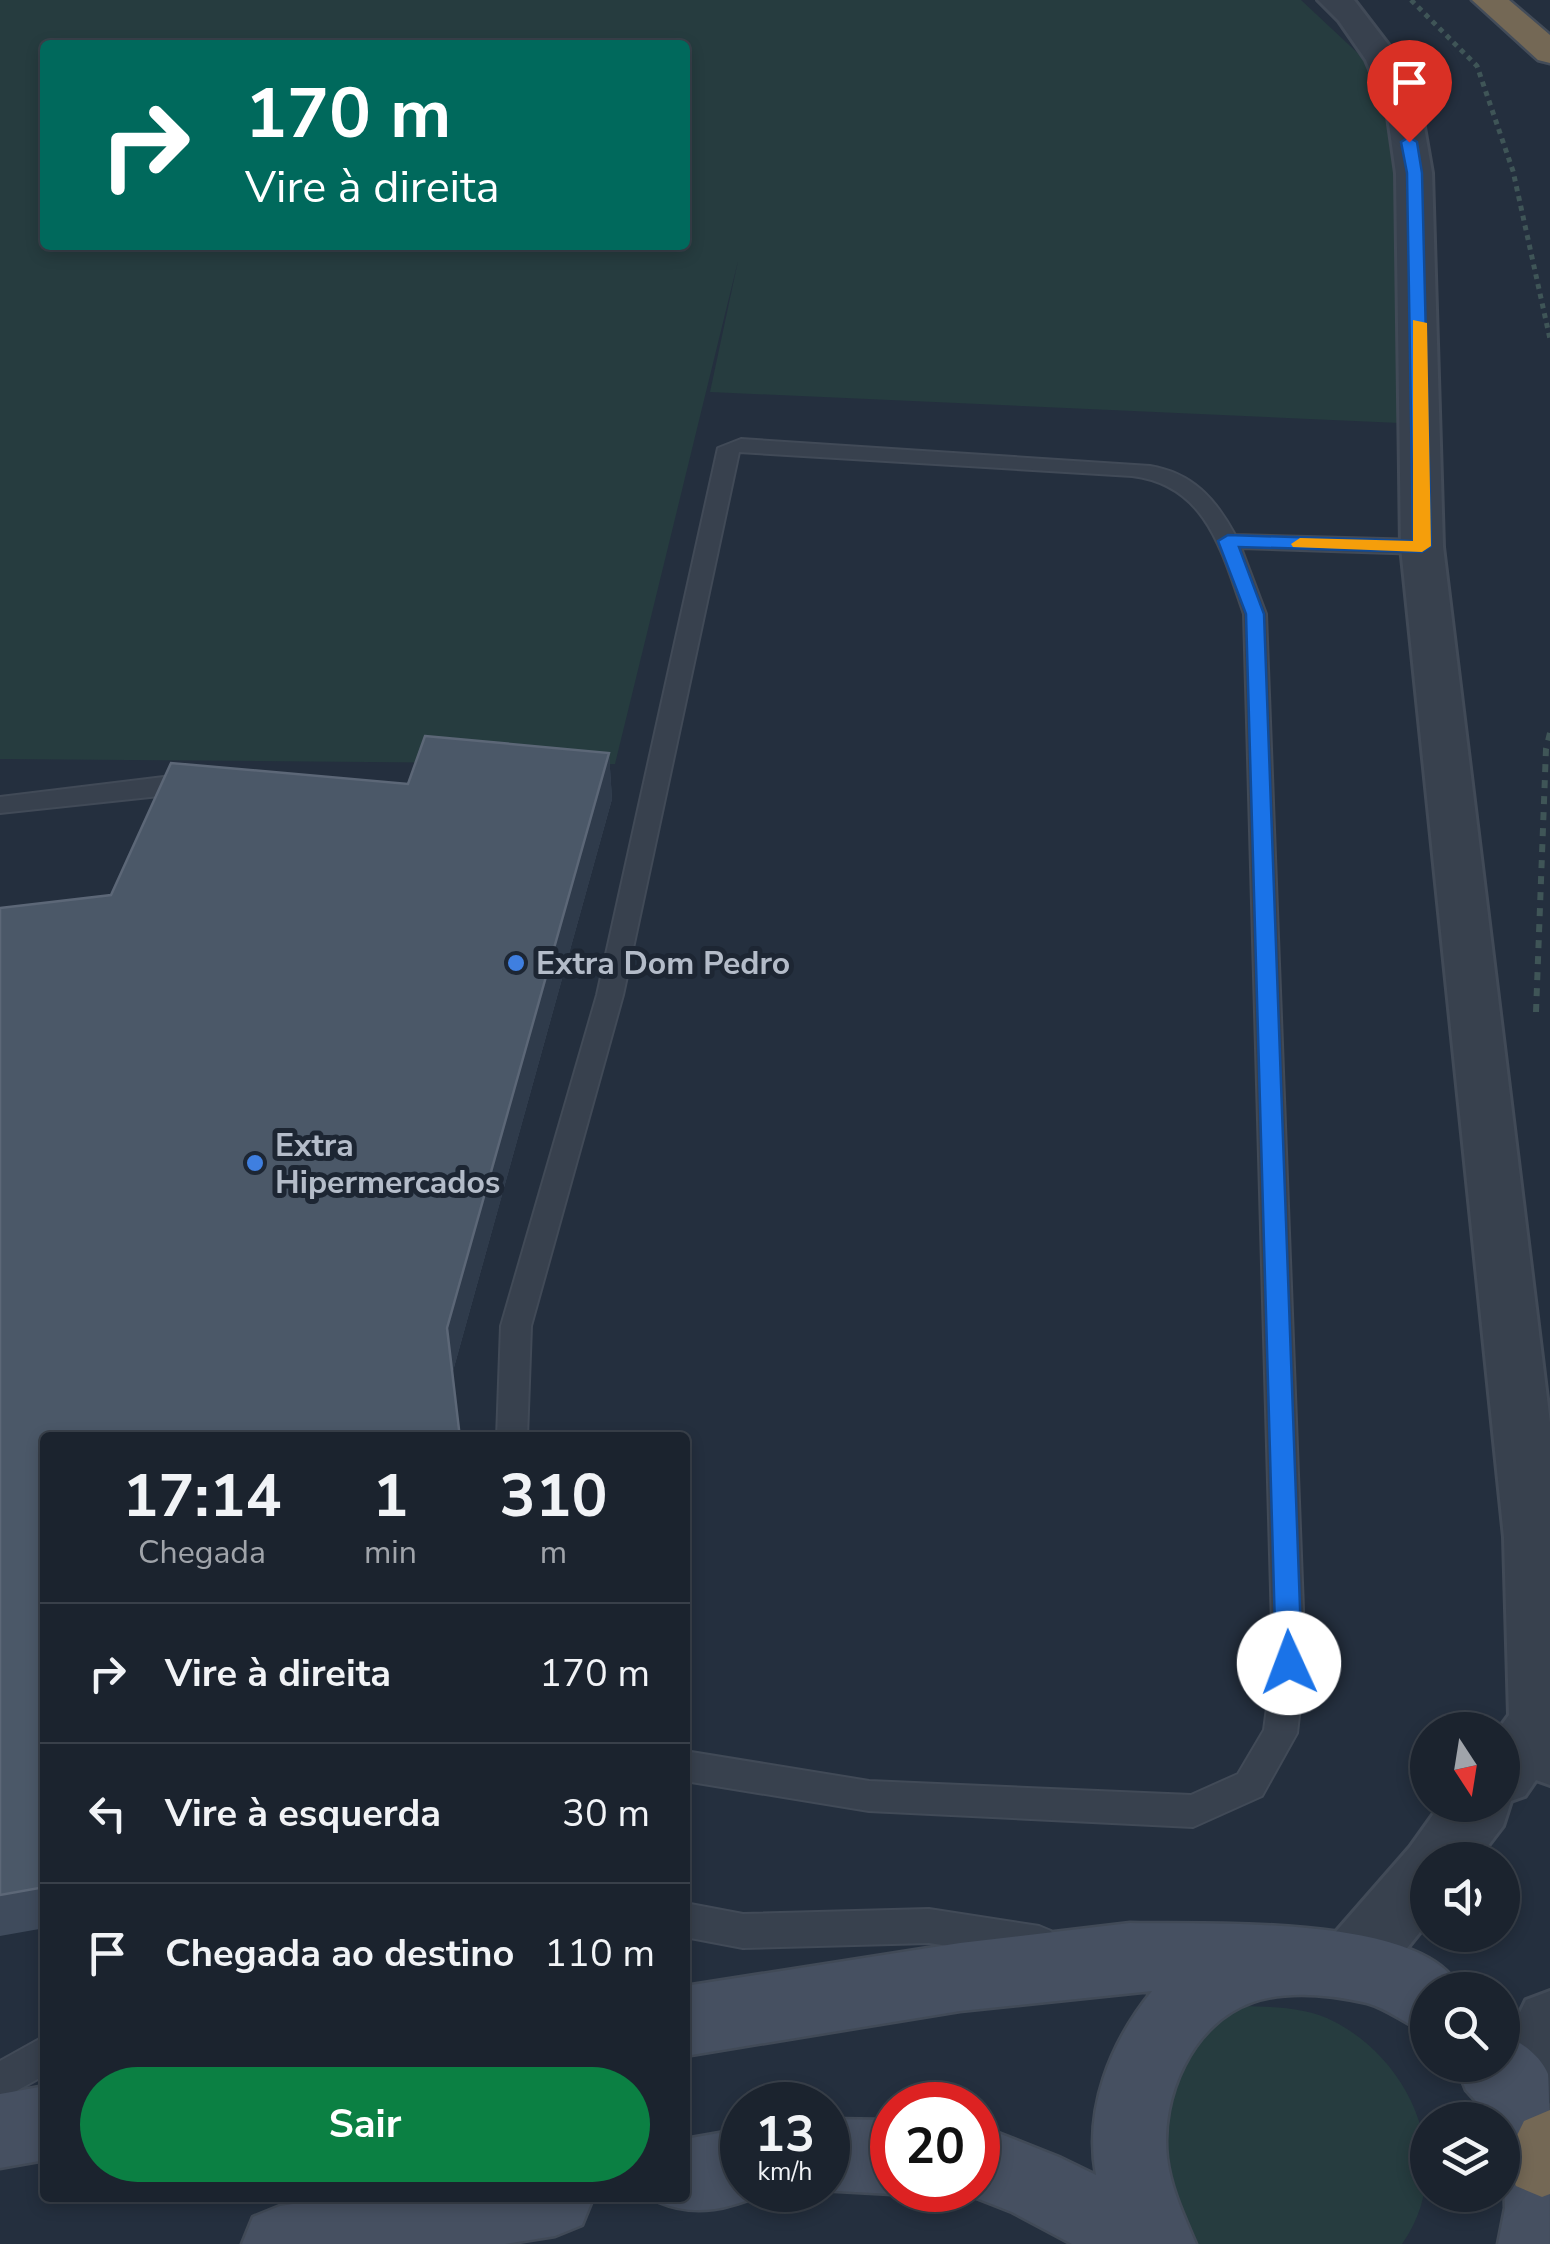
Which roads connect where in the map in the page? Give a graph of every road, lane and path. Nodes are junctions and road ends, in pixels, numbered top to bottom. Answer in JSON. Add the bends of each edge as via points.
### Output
{"nodes":[{"id":1,"x":1334,"y":0,"type":"edge"},
{"id":2,"x":1412,"y":0,"type":"edge"},
{"id":3,"x":1489,"y":0,"type":"edge"},
{"id":4,"x":1550,"y":53,"type":"edge"},
{"id":5,"x":1550,"y":339,"type":"edge"},
{"id":6,"x":1228,"y":541,"type":"junction"},
{"id":7,"x":1422,"y":546,"type":"junction"},
{"id":8,"x":219,"y":786,"type":"edge"},
{"id":9,"x":0,"y":805,"type":"edge"},
{"id":10,"x":512,"y":1432,"type":"edge"},
{"id":11,"x":1546,"y":1739,"type":"edge"},
{"id":12,"x":1520,"y":1760,"type":"edge"},
{"id":13,"x":690,"y":1767,"type":"edge"},
{"id":14,"x":1467,"y":1822,"type":"edge"},
{"id":15,"x":1451,"y":1842,"type":"edge"},
{"id":16,"x":1410,"y":1885,"type":"edge"},
{"id":17,"x":690,"y":1921,"type":"edge"},
{"id":18,"x":1130,"y":1958,"type":"junction"},
{"id":19,"x":1318,"y":1963,"type":"junction"},
{"id":20,"x":1410,"y":1986,"type":"edge"},
{"id":21,"x":690,"y":2020,"type":"edge"},
{"id":22,"x":1550,"y":2024,"type":"edge"},
{"id":23,"x":40,"y":2057,"type":"edge"},
{"id":24,"x":0,"y":2082,"type":"edge"},
{"id":25,"x":40,"y":2125,"type":"edge"},
{"id":26,"x":0,"y":2131,"type":"edge"},
{"id":27,"x":1531,"y":2169,"type":"edge"},
{"id":28,"x":720,"y":2170,"type":"edge"},
{"id":29,"x":1000,"y":2170,"type":"edge"},
{"id":30,"x":690,"y":2175,"type":"edge"},
{"id":31,"x":531,"y":2202,"type":"edge"},
{"id":32,"x":280,"y":2244,"type":"edge"},
{"id":33,"x":1149,"y":2244,"type":"edge"},
{"id":34,"x":1158,"y":2244,"type":"edge"}],
"edges":[{"from":1,"to":7,"type":"street","via":[[1383,60],[1404,110],[1414,173]]},
{"from":2,"to":5,"type":"path","via":[[1477,66],[1513,171]]},
{"from":3,"to":4,"type":"highway"},
{"from":6,"to":7,"type":"lane"},
{"from":6,"to":10,"type":"lane","via":[[1201,500],[1162,474],[730,448],[610,995],[516,1326]]},
{"from":6,"to":13,"type":"lane","via":[[1256,634],[1289,1663],[1280,1733],[1250,1785],[1193,1811],[869,1796]]},
{"from":7,"to":11,"type":"street","via":[[1534,1537]]},
{"from":8,"to":9,"type":"lane","via":[[180,783]]},
{"from":11,"to":12,"type":"street"},
{"from":14,"to":15,"type":"street"},
{"from":16,"to":19,"type":"street"},
{"from":17,"to":18,"type":"lane","via":[[743,1931],[929,1926]]},
{"from":18,"to":19,"type":"street"},
{"from":18,"to":21,"type":"street"},
{"from":19,"to":20,"type":"street"},
{"from":19,"to":34,"type":"street","via":[[1226,1978],[1179,2012],[1144,2060],[1129,2120],[1134,2186]]},
{"from":22,"to":27,"type":"street"},
{"from":23,"to":24,"type":"lane"},
{"from":25,"to":26,"type":"street"},
{"from":28,"to":30,"type":"street"},
{"from":29,"to":33,"type":"street"},
{"from":31,"to":32,"type":"street"}]}
